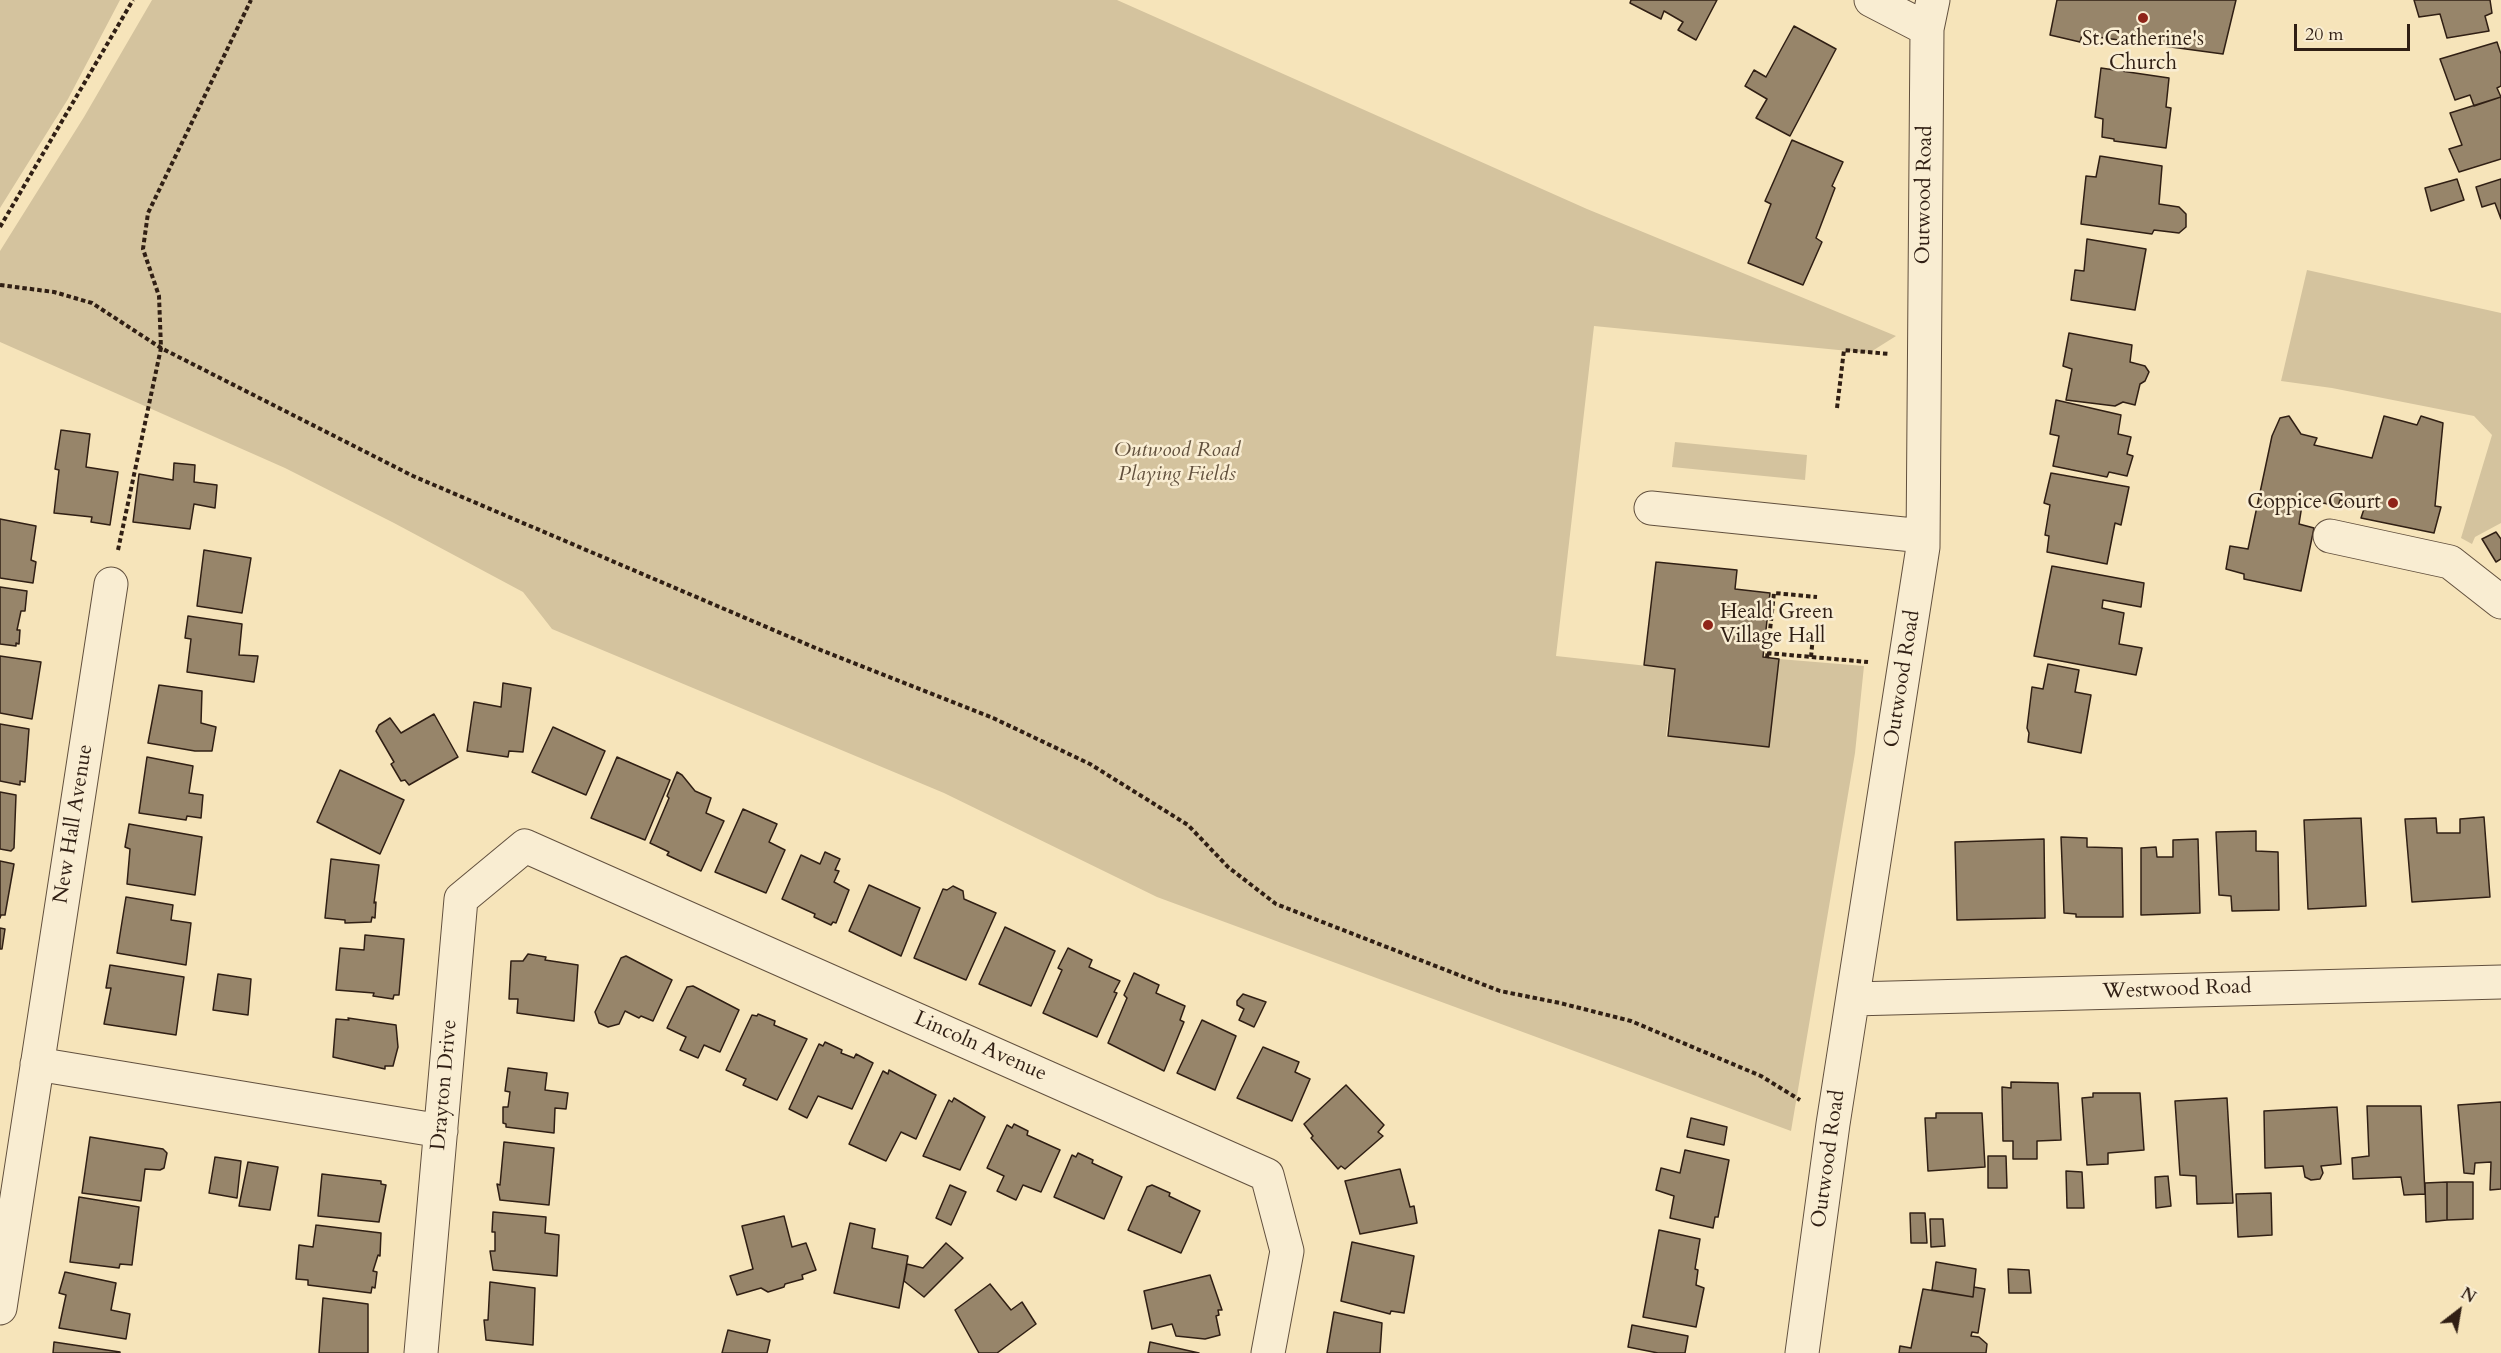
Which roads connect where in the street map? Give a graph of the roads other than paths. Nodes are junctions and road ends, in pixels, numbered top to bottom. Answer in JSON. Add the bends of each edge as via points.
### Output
{"nodes":[{"id":1,"x":1871,"y":0,"type":"edge"},
{"id":2,"x":1930,"y":15,"type":"edge"},
{"id":3,"x":1651,"y":508,"type":"dead end"},
{"id":4,"x":1923,"y":536,"type":"junction"},
{"id":5,"x":2330,"y":536,"type":"dead end"},
{"id":6,"x":111,"y":584,"type":"road end"},
{"id":7,"x":2501,"y":602,"type":"edge"},
{"id":8,"x":525,"y":846,"type":"joint"},
{"id":9,"x":2501,"y":982,"type":"edge"},
{"id":10,"x":1853,"y":999,"type":"junction"},
{"id":11,"x":37,"y":1064,"type":"junction"},
{"id":12,"x":441,"y":1131,"type":"junction"},
{"id":13,"x":0,"y":1308,"type":"edge"},
{"id":14,"x":421,"y":1353,"type":"edge"},
{"id":15,"x":1268,"y":1353,"type":"edge"},
{"id":16,"x":1802,"y":1353,"type":"edge"}],
"edges":[{"from":1,"to":2,"type":"street"},
{"from":2,"to":4,"type":"street","name":"Outwood Road"},
{"from":3,"to":4,"type":"street"},
{"from":4,"to":10,"type":"street","name":"Outwood Road"},
{"from":5,"to":7,"type":"street","via":[[2450,562]]},
{"from":6,"to":11,"type":"street","name":"New Hall Avenue"},
{"from":8,"to":12,"type":"street","name":"Drayton Drive","via":[[461,899]]},
{"from":8,"to":15,"type":"street","name":"Lincoln Avenue","via":[[1267,1175],[1287,1251]]},
{"from":9,"to":10,"type":"street","name":"Westwood Road"},
{"from":10,"to":16,"type":"street","name":"Outwood Road"},
{"from":11,"to":12,"type":"street"},
{"from":11,"to":13,"type":"street","name":"New Hall Avenue"},
{"from":12,"to":14,"type":"street","name":"Drayton Drive"}]}
